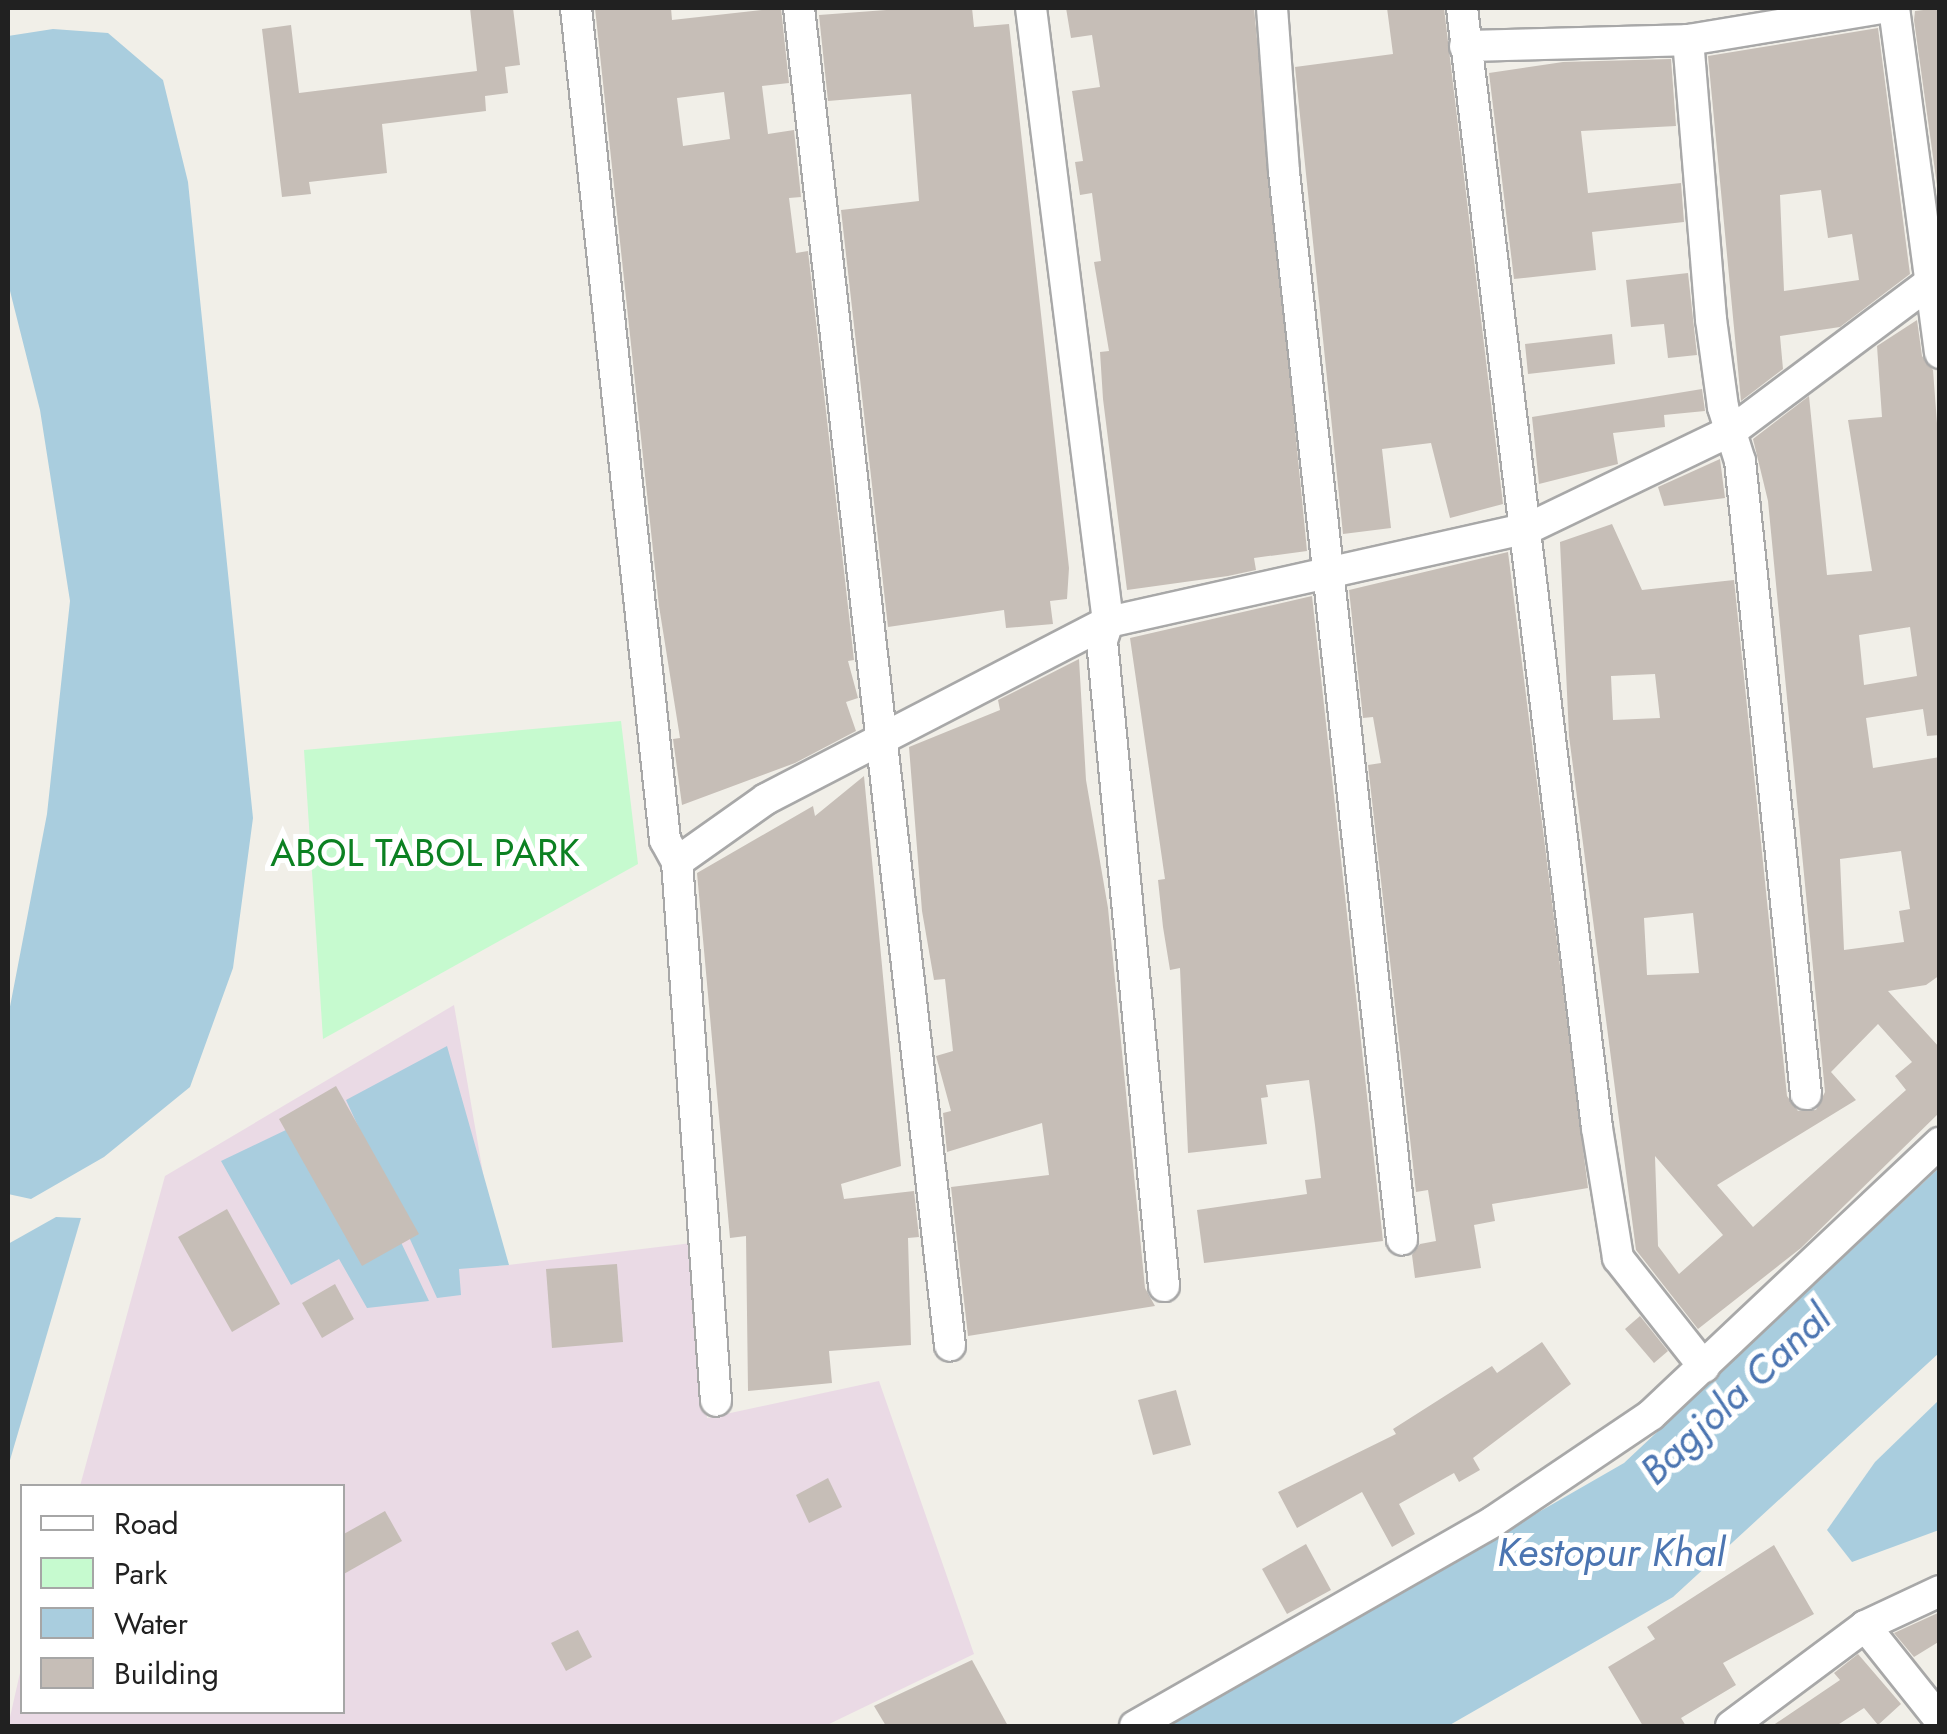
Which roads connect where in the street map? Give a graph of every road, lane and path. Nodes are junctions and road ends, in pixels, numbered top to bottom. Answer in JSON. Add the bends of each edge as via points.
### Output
{"nodes":[{"id":1,"x":576,"y":8,"type":"edge"},
{"id":2,"x":798,"y":8,"type":"edge"},
{"id":3,"x":1031,"y":8,"type":"edge"},
{"id":4,"x":1272,"y":8,"type":"edge"},
{"id":5,"x":1462,"y":8,"type":"edge"},
{"id":6,"x":1882,"y":8,"type":"edge"},
{"id":7,"x":1894,"y":8,"type":"edge"},
{"id":8,"x":1688,"y":40,"type":"junction"},
{"id":9,"x":1466,"y":46,"type":"junction"},
{"id":10,"x":1935,"y":279,"type":"edge"},
{"id":11,"x":1940,"y":353,"type":"edge"},
{"id":12,"x":1733,"y":430,"type":"junction"},
{"id":13,"x":1529,"y":528,"type":"junction"},
{"id":14,"x":1332,"y":572,"type":"junction"},
{"id":15,"x":1108,"y":622,"type":"junction"},
{"id":16,"x":878,"y":743,"type":"junction"},
{"id":17,"x":677,"y":862,"type":"junction"},
{"id":18,"x":1806,"y":1094,"type":"dead end"},
{"id":19,"x":1940,"y":1143,"type":"edge"},
{"id":20,"x":1402,"y":1239,"type":"dead end"},
{"id":21,"x":1164,"y":1286,"type":"dead end"},
{"id":22,"x":950,"y":1346,"type":"dead end"},
{"id":23,"x":1704,"y":1367,"type":"junction"},
{"id":24,"x":716,"y":1402,"type":"dead end"},
{"id":25,"x":1940,"y":1592,"type":"edge"},
{"id":26,"x":1865,"y":1626,"type":"junction"},
{"id":27,"x":1939,"y":1724,"type":"edge"},
{"id":28,"x":1135,"y":1726,"type":"edge"},
{"id":29,"x":1730,"y":1726,"type":"edge"}],
"edges":[{"from":1,"to":17,"type":"street","via":[[664,840]]},
{"from":2,"to":16,"type":"street"},
{"from":3,"to":15,"type":"street"},
{"from":4,"to":14,"type":"street","via":[[1284,172]]},
{"from":5,"to":9,"type":"street"},
{"from":6,"to":8,"type":"street"},
{"from":7,"to":10,"type":"street"},
{"from":8,"to":9,"type":"street"},
{"from":8,"to":12,"type":"street","via":[[1711,318],[1723,407]]},
{"from":9,"to":13,"type":"street"},
{"from":10,"to":11,"type":"street"},
{"from":10,"to":12,"type":"street"},
{"from":12,"to":13,"type":"street"},
{"from":12,"to":18,"type":"street"},
{"from":13,"to":14,"type":"street"},
{"from":13,"to":23,"type":"street","via":[[1597,1128],[1618,1258]]},
{"from":14,"to":15,"type":"street"},
{"from":14,"to":20,"type":"street"},
{"from":15,"to":16,"type":"street"},
{"from":15,"to":21,"type":"street","via":[[1102,642]]},
{"from":16,"to":17,"type":"street","via":[[766,799]]},
{"from":16,"to":22,"type":"street"},
{"from":17,"to":24,"type":"street"},
{"from":19,"to":23,"type":"street"},
{"from":23,"to":28,"type":"street","via":[[1651,1416],[1494,1521]]},
{"from":25,"to":26,"type":"street"},
{"from":26,"to":27,"type":"street"},
{"from":26,"to":29,"type":"street"}]}
